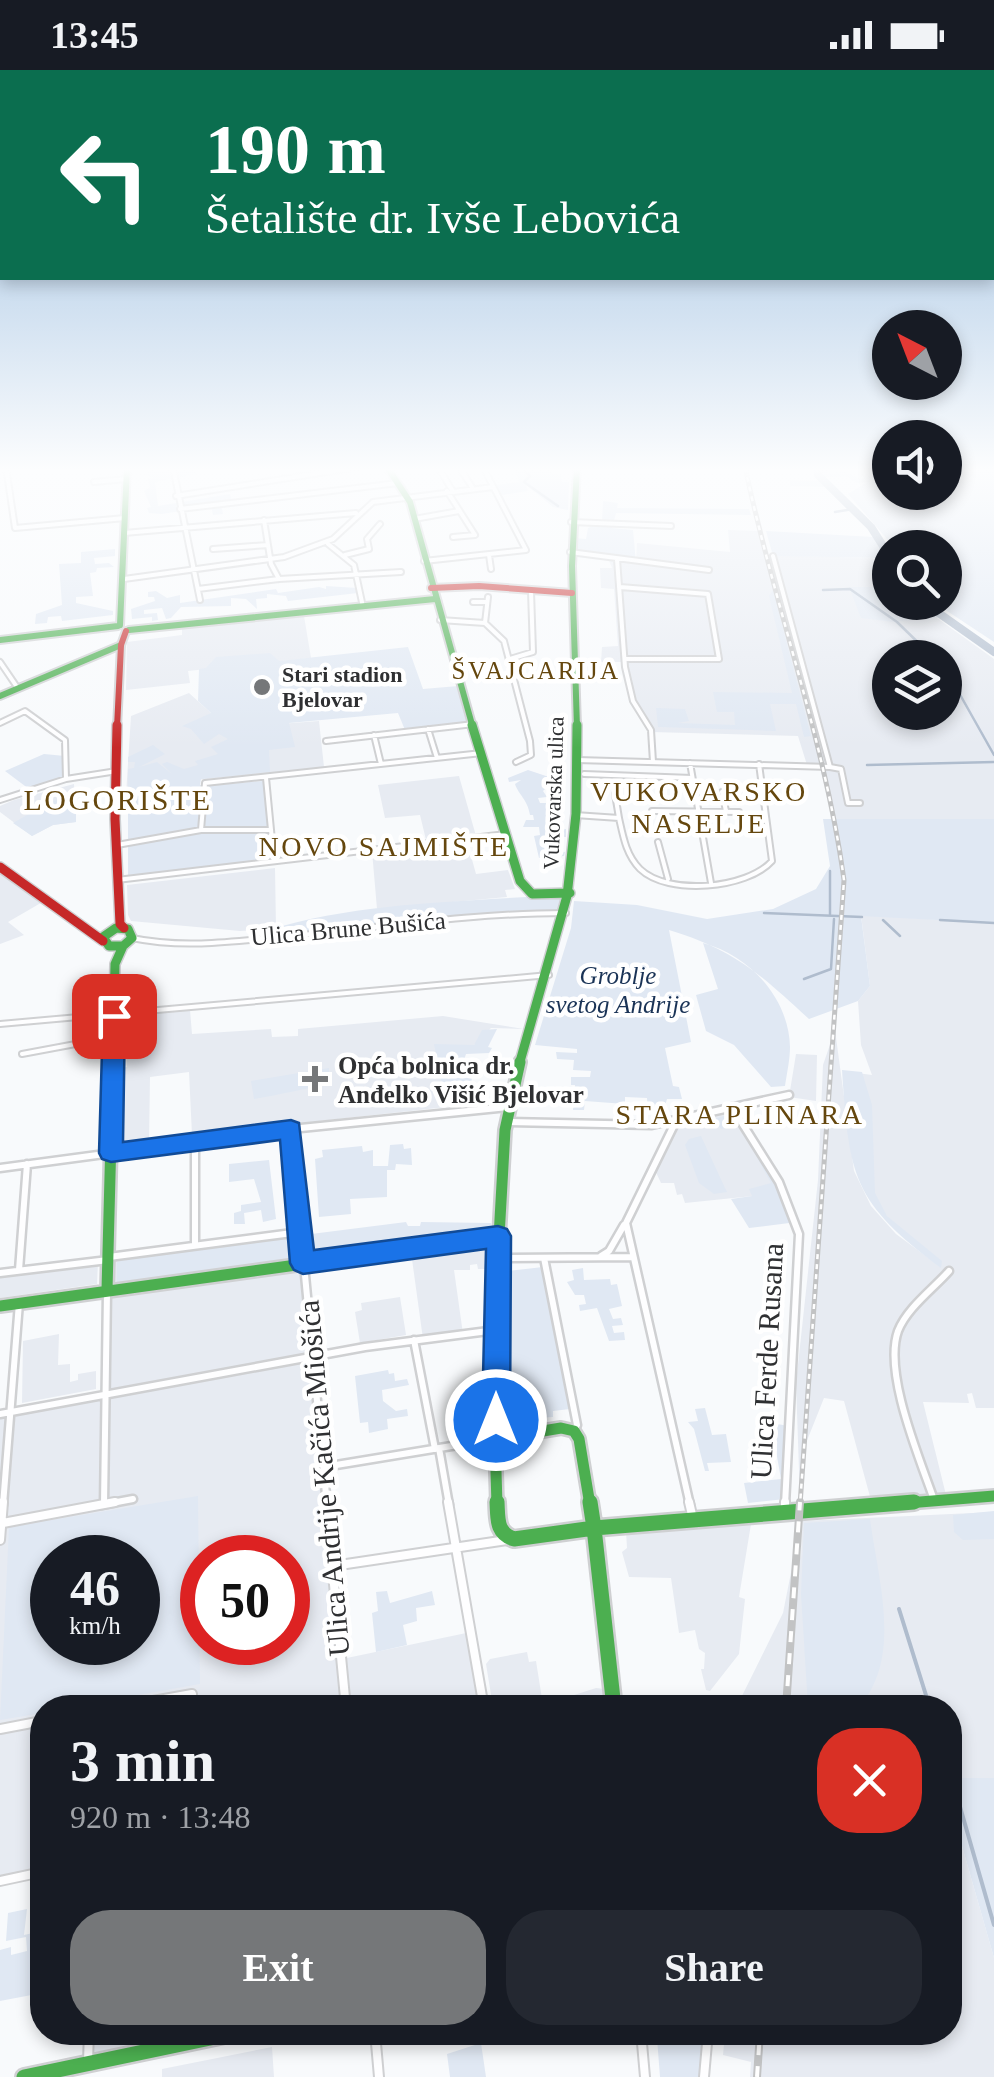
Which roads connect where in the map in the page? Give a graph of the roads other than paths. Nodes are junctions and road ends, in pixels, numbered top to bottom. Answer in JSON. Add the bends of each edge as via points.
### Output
{"nodes":[{"id":1,"x":424,"y":560,"type":"edge"},
{"id":2,"x":124,"y":561,"type":"edge"},
{"id":3,"x":192,"y":561,"type":"edge"},
{"id":4,"x":253,"y":561,"type":"edge"},
{"id":5,"x":271,"y":561,"type":"edge"},
{"id":6,"x":348,"y":561,"type":"edge"},
{"id":7,"x":490,"y":561,"type":"edge"},
{"id":8,"x":570,"y":561,"type":"edge"},
{"id":9,"x":617,"y":561,"type":"edge"},
{"id":10,"x":631,"y":561,"type":"edge"},
{"id":11,"x":774,"y":561,"type":"edge"},
{"id":12,"x":491,"y":569,"type":"dead end"},
{"id":13,"x":194,"y":570,"type":"junction"},
{"id":14,"x":709,"y":570,"type":"dead end"},
{"id":15,"x":400,"y":572,"type":"dead end"},
{"id":16,"x":357,"y":575,"type":"junction"},
{"id":17,"x":124,"y":579,"type":"junction"},
{"id":18,"x":278,"y":579,"type":"junction"},
{"id":19,"x":620,"y":588,"type":"junction"},
{"id":20,"x":198,"y":589,"type":"junction"},
{"id":21,"x":531,"y":590,"type":"junction"},
{"id":22,"x":433,"y":594,"type":"junction"},
{"id":23,"x":572,"y":594,"type":"junction"},
{"id":24,"x":200,"y":600,"type":"dead end"},
{"id":25,"x":473,"y":602,"type":"dead end"},
{"id":26,"x":363,"y":607,"type":"junction"},
{"id":27,"x":440,"y":620,"type":"junction"},
{"id":28,"x":485,"y":622,"type":"junction"},
{"id":29,"x":124,"y":629,"type":"junction"},
{"id":30,"x":0,"y":640,"type":"edge"},
{"id":31,"x":625,"y":659,"type":"junction"},
{"id":32,"x":510,"y":660,"type":"junction"},
{"id":33,"x":1,"y":665,"type":"edge"},
{"id":34,"x":18,"y":687,"type":"junction"},
{"id":35,"x":0,"y":696,"type":"edge"},
{"id":36,"x":0,"y":723,"type":"edge"},
{"id":37,"x":474,"y":724,"type":"junction"},
{"id":38,"x":428,"y":729,"type":"junction"},
{"id":39,"x":374,"y":736,"type":"junction"},
{"id":40,"x":326,"y":741,"type":"dead end"},
{"id":41,"x":482,"y":754,"type":"junction"},
{"id":42,"x":436,"y":758,"type":"junction"},
{"id":43,"x":577,"y":760,"type":"junction"},
{"id":44,"x":516,"y":762,"type":"dead end"},
{"id":45,"x":653,"y":762,"type":"junction"},
{"id":46,"x":690,"y":763,"type":"junction"},
{"id":47,"x":381,"y":764,"type":"junction"},
{"id":48,"x":759,"y":764,"type":"junction"},
{"id":49,"x":830,"y":767,"type":"junction"},
{"id":50,"x":118,"y":770,"type":"junction"},
{"id":51,"x":584,"y":774,"type":"dead end"},
{"id":52,"x":266,"y":778,"type":"junction"},
{"id":53,"x":692,"y":778,"type":"junction"},
{"id":54,"x":66,"y":779,"type":"junction"},
{"id":55,"x":722,"y":792,"type":"dead end"},
{"id":56,"x":615,"y":794,"type":"dead end"},
{"id":57,"x":0,"y":800,"type":"edge"},
{"id":58,"x":860,"y":803,"type":"dead end"},
{"id":59,"x":698,"y":810,"type":"junction"},
{"id":60,"x":652,"y":811,"type":"dead end"},
{"id":61,"x":726,"y":811,"type":"junction"},
{"id":62,"x":739,"y":812,"type":"dead end"},
{"id":63,"x":575,"y":814,"type":"junction"},
{"id":64,"x":620,"y":818,"type":"junction"},
{"id":65,"x":202,"y":830,"type":"junction"},
{"id":66,"x":271,"y":830,"type":"junction"},
{"id":67,"x":506,"y":834,"type":"junction"},
{"id":68,"x":658,"y":842,"type":"dead end"},
{"id":69,"x":117,"y":845,"type":"junction"},
{"id":70,"x":274,"y":861,"type":"junction"},
{"id":71,"x":0,"y":867,"type":"edge"},
{"id":72,"x":668,"y":879,"type":"junction"},
{"id":73,"x":117,"y":880,"type":"junction"},
{"id":74,"x":711,"y":884,"type":"junction"},
{"id":75,"x":568,"y":903,"type":"junction"},
{"id":76,"x":111,"y":935,"type":"junction"},
{"id":77,"x":128,"y":942,"type":"junction"},
{"id":78,"x":115,"y":964,"type":"junction"},
{"id":79,"x":549,"y":975,"type":"junction"},
{"id":80,"x":114,"y":1011,"type":"junction"},
{"id":81,"x":0,"y":1024,"type":"edge"},
{"id":82,"x":113,"y":1036,"type":"junction"},
{"id":83,"x":22,"y":1054,"type":"dead end"},
{"id":84,"x":789,"y":1095,"type":"dead end"},
{"id":85,"x":732,"y":1106,"type":"junction"},
{"id":86,"x":509,"y":1107,"type":"junction"},
{"id":87,"x":676,"y":1121,"type":"junction"},
{"id":88,"x":506,"y":1122,"type":"junction"},
{"id":89,"x":291,"y":1129,"type":"junction"},
{"id":90,"x":195,"y":1143,"type":"junction"},
{"id":91,"x":111,"y":1153,"type":"junction"},
{"id":92,"x":27,"y":1164,"type":"junction"},
{"id":93,"x":0,"y":1168,"type":"edge"},
{"id":94,"x":626,"y":1223,"type":"junction"},
{"id":95,"x":300,"y":1232,"type":"junction"},
{"id":96,"x":498,"y":1236,"type":"junction"},
{"id":97,"x":195,"y":1244,"type":"junction"},
{"id":98,"x":598,"y":1257,"type":"junction"},
{"id":99,"x":633,"y":1257,"type":"junction"},
{"id":100,"x":498,"y":1258,"type":"junction"},
{"id":101,"x":544,"y":1258,"type":"junction"},
{"id":102,"x":108,"y":1259,"type":"junction"},
{"id":103,"x":303,"y":1263,"type":"junction"},
{"id":104,"x":19,"y":1270,"type":"junction"},
{"id":105,"x":0,"y":1272,"type":"edge"},
{"id":106,"x":949,"y":1272,"type":"dead end"},
{"id":107,"x":107,"y":1290,"type":"junction"},
{"id":108,"x":19,"y":1303,"type":"junction"},
{"id":109,"x":0,"y":1306,"type":"edge"},
{"id":110,"x":496,"y":1330,"type":"junction"},
{"id":111,"x":418,"y":1339,"type":"junction"},
{"id":112,"x":311,"y":1358,"type":"junction"},
{"id":113,"x":106,"y":1394,"type":"junction"},
{"id":114,"x":9,"y":1412,"type":"junction"},
{"id":115,"x":0,"y":1414,"type":"edge"},
{"id":116,"x":496,"y":1420,"type":"junction"},
{"id":117,"x":574,"y":1431,"type":"junction"},
{"id":118,"x":511,"y":1435,"type":"junction"},
{"id":119,"x":495,"y":1439,"type":"junction"},
{"id":120,"x":437,"y":1449,"type":"junction"},
{"id":121,"x":324,"y":1467,"type":"junction"},
{"id":122,"x":994,"y":1496,"type":"edge"},
{"id":123,"x":134,"y":1498,"type":"dead end"},
{"id":124,"x":934,"y":1500,"type":"junction"},
{"id":125,"x":104,"y":1504,"type":"junction"},
{"id":126,"x":785,"y":1511,"type":"junction"},
{"id":127,"x":693,"y":1519,"type":"junction"},
{"id":128,"x":594,"y":1522,"type":"junction"},
{"id":129,"x":1,"y":1523,"type":"edge"},
{"id":130,"x":498,"y":1524,"type":"junction"},
{"id":131,"x":514,"y":1538,"type":"junction"},
{"id":132,"x":0,"y":1540,"type":"edge"},
{"id":133,"x":484,"y":1542,"type":"junction"},
{"id":134,"x":455,"y":1546,"type":"junction"},
{"id":135,"x":332,"y":1566,"type":"junction"},
{"id":136,"x":192,"y":1694,"type":"dead end"},
{"id":137,"x":186,"y":1695,"type":"edge"},
{"id":138,"x":345,"y":1695,"type":"edge"},
{"id":139,"x":482,"y":1695,"type":"edge"},
{"id":140,"x":613,"y":1695,"type":"edge"},
{"id":141,"x":30,"y":1723,"type":"edge"},
{"id":142,"x":0,"y":1729,"type":"edge"},
{"id":143,"x":30,"y":1875,"type":"edge"},
{"id":144,"x":0,"y":1881,"type":"edge"},
{"id":145,"x":88,"y":2045,"type":"edge"},
{"id":146,"x":188,"y":2045,"type":"edge"},
{"id":147,"x":377,"y":2045,"type":"edge"},
{"id":148,"x":641,"y":2045,"type":"edge"},
{"id":149,"x":707,"y":2045,"type":"edge"},
{"id":150,"x":87,"y":2071,"type":"edge"},
{"id":151,"x":24,"y":2077,"type":"edge"},
{"id":152,"x":379,"y":2077,"type":"edge"},
{"id":153,"x":645,"y":2077,"type":"edge"},
{"id":154,"x":704,"y":2077,"type":"edge"}],
"edges":[{"from":1,"to":22,"type":"main road"},
{"from":2,"to":17,"type":"main road"},
{"from":3,"to":13,"type":"street"},
{"from":4,"to":13,"type":"street"},
{"from":5,"to":18,"type":"street"},
{"from":6,"to":16,"type":"street"},
{"from":7,"to":12,"type":"street"},
{"from":8,"to":23,"type":"main road","name":"Vukovarska ulica"},
{"from":9,"to":19,"type":"street"},
{"from":10,"to":14,"type":"street"},
{"from":11,"to":49,"type":"street"},
{"from":13,"to":17,"type":"street"},
{"from":13,"to":20,"type":"street"},
{"from":15,"to":16,"type":"street"},
{"from":16,"to":18,"type":"street"},
{"from":16,"to":26,"type":"street"},
{"from":17,"to":29,"type":"main road"},
{"from":18,"to":20,"type":"street"},
{"from":19,"to":31,"type":"street"},
{"from":19,"to":31,"type":"street","via":[[708,594],[719,658]]},
{"from":20,"to":24,"type":"street"},
{"from":21,"to":22,"type":"main road"},
{"from":21,"to":23,"type":"main road"},
{"from":21,"to":32,"type":"street","via":[[533,652]]},
{"from":22,"to":26,"type":"main road"},
{"from":22,"to":27,"type":"main road"},
{"from":23,"to":43,"type":"main road","name":"Vukovarska ulica"},
{"from":25,"to":28,"type":"street","via":[[487,600]]},
{"from":26,"to":29,"type":"main road"},
{"from":27,"to":28,"type":"street"},
{"from":27,"to":37,"type":"main road"},
{"from":28,"to":32,"type":"street","via":[[501,635]]},
{"from":29,"to":30,"type":"main road"},
{"from":29,"to":34,"type":"main road"},
{"from":29,"to":50,"type":"main road"},
{"from":31,"to":45,"type":"street","via":[[632,700],[651,730]]},
{"from":32,"to":44,"type":"street","via":[[531,755]]},
{"from":33,"to":34,"type":"street"},
{"from":34,"to":35,"type":"main road"},
{"from":36,"to":54,"type":"street","via":[[25,711],[66,740]]},
{"from":37,"to":38,"type":"street"},
{"from":37,"to":41,"type":"main road"},
{"from":38,"to":39,"type":"street"},
{"from":38,"to":42,"type":"street"},
{"from":39,"to":40,"type":"street"},
{"from":39,"to":47,"type":"street"},
{"from":41,"to":42,"type":"street"},
{"from":41,"to":67,"type":"main road"},
{"from":42,"to":47,"type":"street"},
{"from":43,"to":45,"type":"street"},
{"from":43,"to":63,"type":"main road","name":"Vukovarska ulica"},
{"from":45,"to":46,"type":"street"},
{"from":46,"to":48,"type":"street"},
{"from":46,"to":53,"type":"street"},
{"from":47,"to":52,"type":"street"},
{"from":48,"to":49,"type":"street"},
{"from":48,"to":74,"type":"street","via":[[772,861],[754,879]]},
{"from":49,"to":58,"type":"street","via":[[841,769],[848,803]]},
{"from":50,"to":54,"type":"street"},
{"from":50,"to":69,"type":"main road"},
{"from":51,"to":53,"type":"street"},
{"from":52,"to":65,"type":"street","via":[[206,782]]},
{"from":52,"to":66,"type":"street"},
{"from":53,"to":59,"type":"street"},
{"from":54,"to":57,"type":"street"},
{"from":55,"to":61,"type":"street"},
{"from":56,"to":64,"type":"street"},
{"from":59,"to":60,"type":"street"},
{"from":59,"to":61,"type":"street"},
{"from":59,"to":74,"type":"street"},
{"from":61,"to":62,"type":"street"},
{"from":63,"to":64,"type":"street"},
{"from":63,"to":75,"type":"main road","name":"Vukovarska ulica"},
{"from":64,"to":72,"type":"street","via":[[636,864]]},
{"from":65,"to":66,"type":"street"},
{"from":65,"to":69,"type":"street"},
{"from":66,"to":70,"type":"street"},
{"from":67,"to":70,"type":"street"},
{"from":67,"to":75,"type":"main road","via":[[527,892]]},
{"from":68,"to":72,"type":"street"},
{"from":69,"to":73,"type":"main road"},
{"from":70,"to":73,"type":"street"},
{"from":71,"to":76,"type":"main road","via":[[92,931]]},
{"from":72,"to":74,"type":"street"},
{"from":73,"to":76,"type":"main road","via":[[120,924]]},
{"from":75,"to":77,"type":"street","name":"Ulica Brune Bušića","via":[[215,940]]},
{"from":75,"to":79,"type":"main road","name":"Vukovarska ulica"},
{"from":76,"to":77,"type":"main road"},
{"from":76,"to":77,"type":"main road","via":[[131,931]]},
{"from":76,"to":78,"type":"main road"},
{"from":77,"to":78,"type":"main road"},
{"from":78,"to":80,"type":"main road"},
{"from":79,"to":80,"type":"street"},
{"from":79,"to":86,"type":"main road","name":"Vukovarska ulica"},
{"from":80,"to":81,"type":"street"},
{"from":80,"to":82,"type":"main road"},
{"from":82,"to":83,"type":"street"},
{"from":82,"to":91,"type":"main road"},
{"from":84,"to":85,"type":"street"},
{"from":85,"to":87,"type":"street"},
{"from":85,"to":126,"type":"street","name":"Ulica Ferde Rusana","via":[[787,1198],[800,1241]]},
{"from":86,"to":88,"type":"main road","name":"Vukovarska ulica"},
{"from":86,"to":89,"type":"street"},
{"from":87,"to":88,"type":"street"},
{"from":87,"to":94,"type":"street"},
{"from":88,"to":96,"type":"main road","name":"Vukovarska ulica"},
{"from":89,"to":90,"type":"street"},
{"from":89,"to":95,"type":"street","name":"Ulica Andrije Kačića Miošića"},
{"from":90,"to":91,"type":"street"},
{"from":90,"to":97,"type":"street"},
{"from":91,"to":92,"type":"street"},
{"from":91,"to":102,"type":"main road"},
{"from":92,"to":93,"type":"street"},
{"from":92,"to":104,"type":"street"},
{"from":94,"to":98,"type":"street"},
{"from":94,"to":99,"type":"street"},
{"from":95,"to":97,"type":"street"},
{"from":95,"to":103,"type":"street","name":"Ulica Andrije Kačića Miošića"},
{"from":96,"to":100,"type":"main road","name":"Vukovarska ulica"},
{"from":96,"to":103,"type":"main road"},
{"from":97,"to":102,"type":"street"},
{"from":98,"to":99,"type":"street"},
{"from":98,"to":101,"type":"street"},
{"from":99,"to":127,"type":"street"},
{"from":100,"to":101,"type":"street"},
{"from":100,"to":110,"type":"main road","name":"Vukovarska ulica"},
{"from":101,"to":117,"type":"street"},
{"from":102,"to":104,"type":"street"},
{"from":102,"to":107,"type":"main road"},
{"from":103,"to":107,"type":"main road"},
{"from":103,"to":112,"type":"street","name":"Ulica Andrije Kačića Miošića"},
{"from":104,"to":105,"type":"street"},
{"from":106,"to":124,"type":"street","via":[[900,1326],[894,1342]]},
{"from":107,"to":108,"type":"main road"},
{"from":107,"to":113,"type":"street"},
{"from":108,"to":109,"type":"main road"},
{"from":108,"to":114,"type":"street"},
{"from":110,"to":111,"type":"street"},
{"from":110,"to":116,"type":"main road","name":"Vukovarska ulica"},
{"from":111,"to":112,"type":"street"},
{"from":111,"to":120,"type":"street"},
{"from":112,"to":113,"type":"street"},
{"from":112,"to":121,"type":"street","name":"Ulica Andrije Kačića Miošića"},
{"from":113,"to":114,"type":"street"},
{"from":113,"to":125,"type":"street"},
{"from":114,"to":115,"type":"street"},
{"from":114,"to":129,"type":"street"},
{"from":116,"to":118,"type":"main road"},
{"from":116,"to":119,"type":"main road","name":"Vukovarska ulica"},
{"from":117,"to":118,"type":"main road"},
{"from":117,"to":128,"type":"main road"},
{"from":118,"to":119,"type":"main road"},
{"from":119,"to":120,"type":"street"},
{"from":119,"to":130,"type":"main road","name":"Vukovarska ulica"},
{"from":120,"to":121,"type":"street"},
{"from":120,"to":134,"type":"street"},
{"from":121,"to":135,"type":"street","name":"Ulica Andrije Kačića Miošića"},
{"from":122,"to":124,"type":"main road"},
{"from":123,"to":125,"type":"street"},
{"from":124,"to":126,"type":"main road"},
{"from":125,"to":129,"type":"street"},
{"from":126,"to":127,"type":"main road","name":"Ulica Ferde Rusana"},
{"from":127,"to":128,"type":"main road","name":"Ulica Ferde Rusana"},
{"from":128,"to":131,"type":"main road","name":"Ulica Ferde Rusana"},
{"from":128,"to":140,"type":"main road"},
{"from":129,"to":132,"type":"street"},
{"from":130,"to":131,"type":"main road"},
{"from":130,"to":133,"type":"street"},
{"from":131,"to":133,"type":"street","name":"Ulica Ferde Rusana"},
{"from":133,"to":134,"type":"street","name":"Ulica Ferde Rusana"},
{"from":134,"to":135,"type":"street","name":"Ulica Ferde Rusana"},
{"from":134,"to":139,"type":"street"},
{"from":135,"to":138,"type":"street","name":"Ulica Andrije Kačića Miošića"},
{"from":136,"to":137,"type":"street"},
{"from":141,"to":142,"type":"street"},
{"from":143,"to":144,"type":"street"},
{"from":145,"to":150,"type":"street"},
{"from":146,"to":150,"type":"main road"},
{"from":147,"to":152,"type":"street"},
{"from":148,"to":153,"type":"street"},
{"from":149,"to":154,"type":"street"},
{"from":150,"to":151,"type":"main road"}]}
